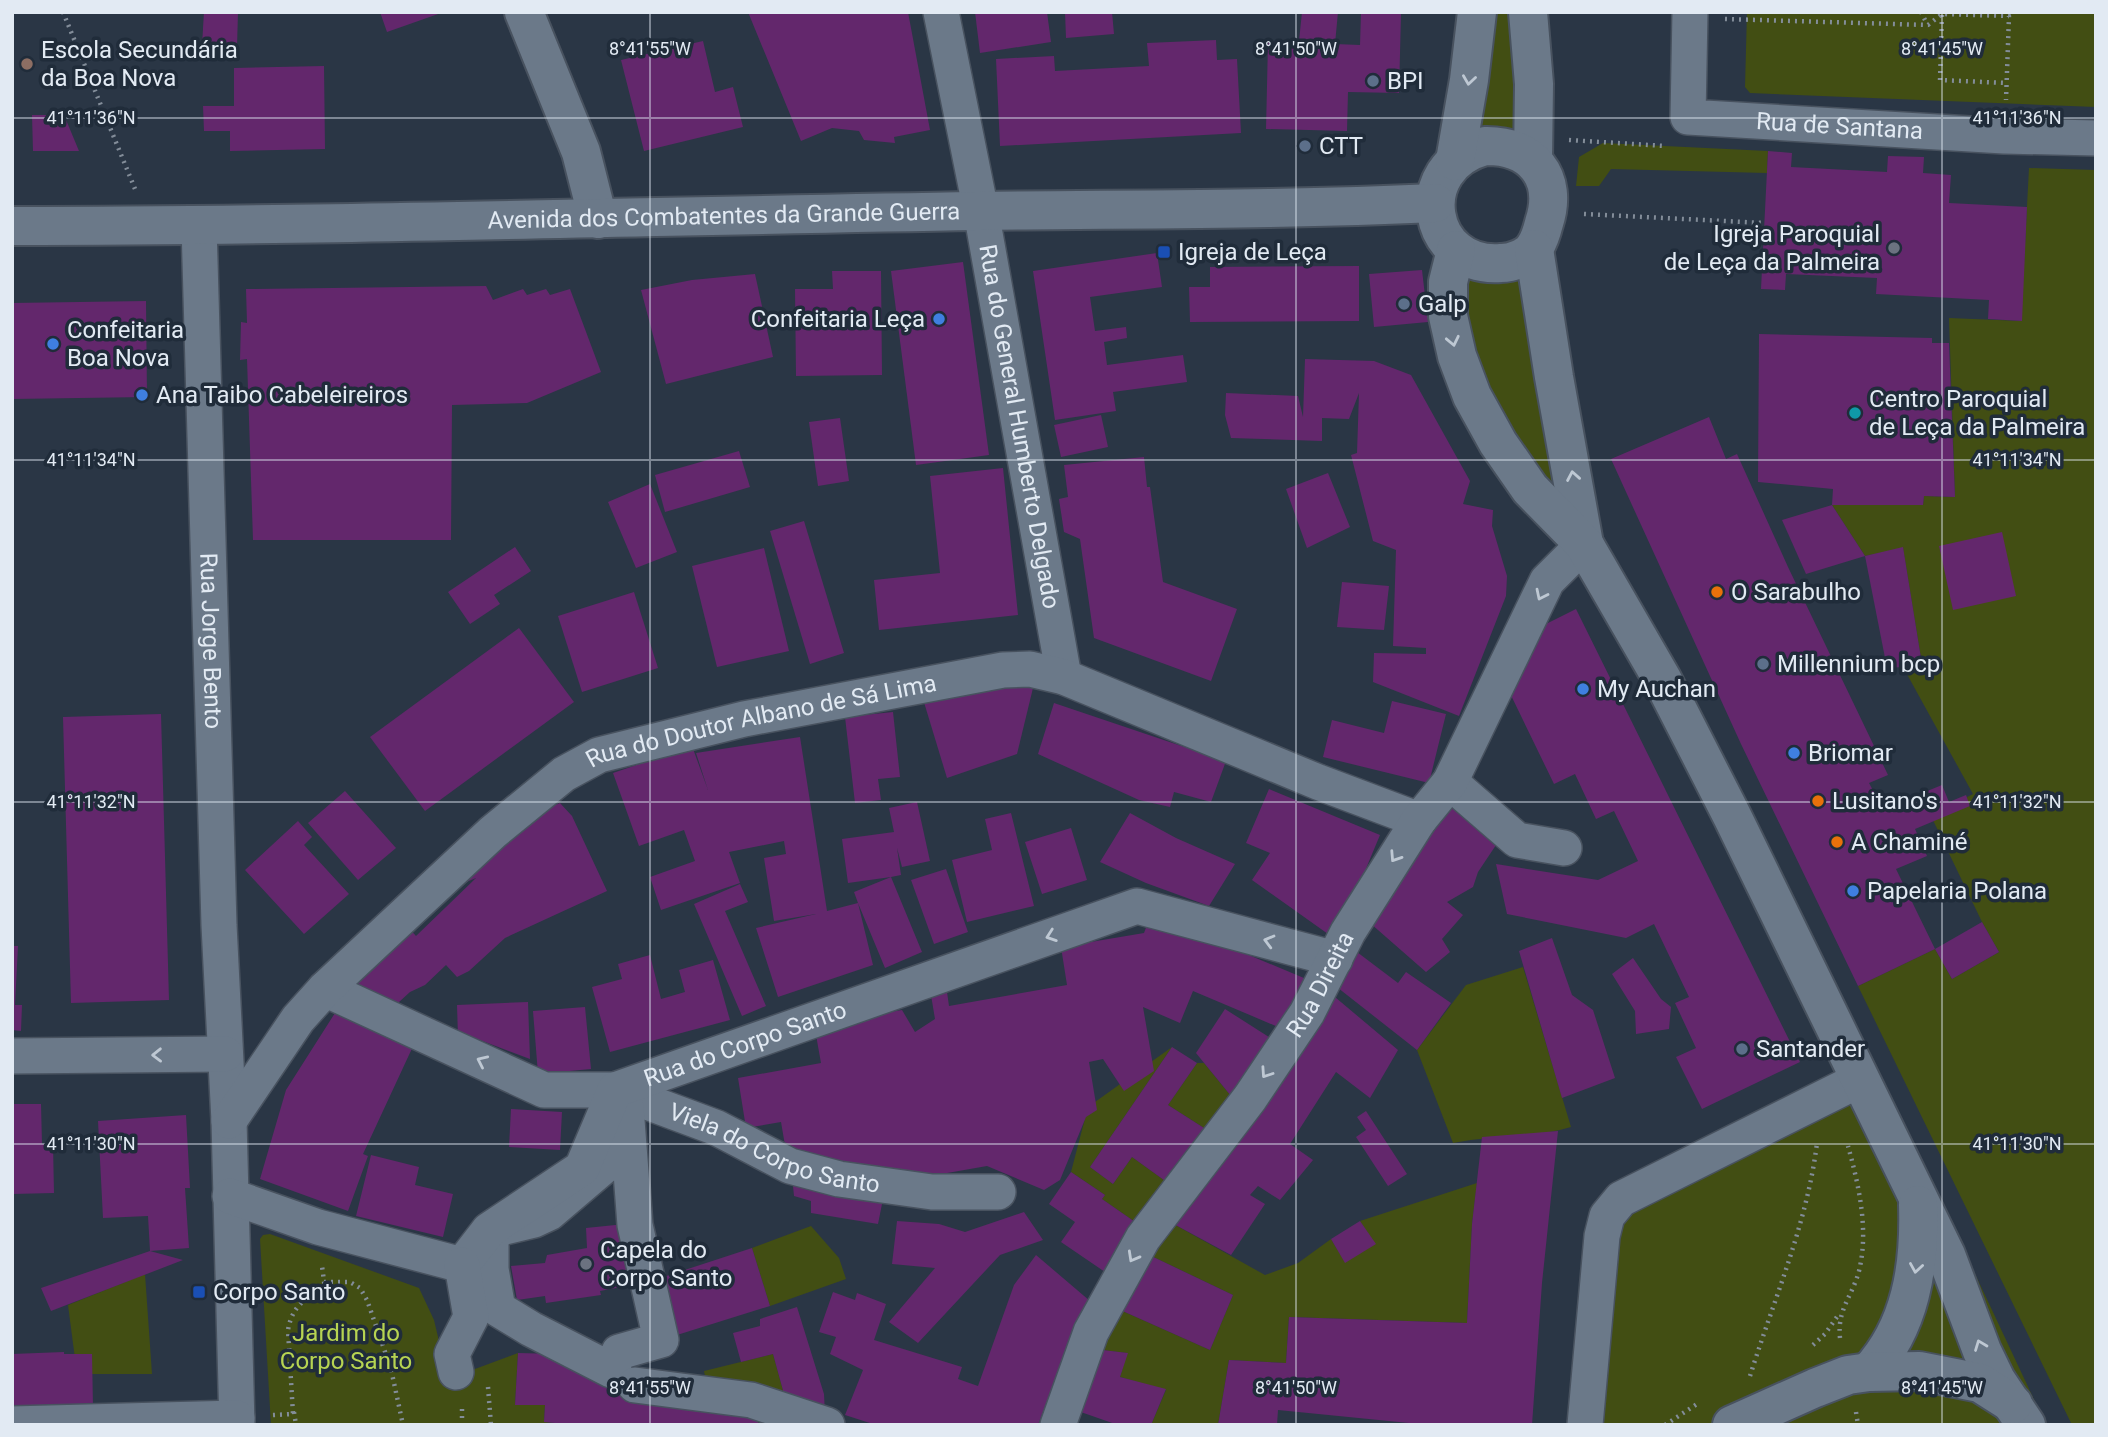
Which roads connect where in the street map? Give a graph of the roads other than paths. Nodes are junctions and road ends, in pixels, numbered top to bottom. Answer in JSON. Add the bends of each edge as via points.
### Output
{"nodes":[{"id":1,"x":524,"y":12,"type":"edge"},
{"id":2,"x":941,"y":12,"type":"edge"},
{"id":3,"x":1477,"y":12,"type":"edge"},
{"id":4,"x":1528,"y":12,"type":"edge"},
{"id":5,"x":1690,"y":15,"type":"edge"},
{"id":6,"x":2096,"y":138,"type":"edge"},
{"id":7,"x":1533,"y":148,"type":"junction"},
{"id":8,"x":1455,"y":161,"type":"junction"},
{"id":9,"x":1435,"y":203,"type":"junction"},
{"id":10,"x":981,"y":211,"type":"junction"},
{"id":11,"x":598,"y":219,"type":"junction"},
{"id":12,"x":12,"y":226,"type":"edge"},
{"id":13,"x":200,"y":226,"type":"junction"},
{"id":14,"x":1534,"y":249,"type":"junction"},
{"id":15,"x":1456,"y":250,"type":"junction"},
{"id":16,"x":1584,"y":544,"type":"junction"},
{"id":17,"x":1064,"y":677,"type":"junction"},
{"id":18,"x":1450,"y":782,"type":"junction"},
{"id":19,"x":1419,"y":820,"type":"junction"},
{"id":20,"x":1564,"y":848,"type":"dead end"},
{"id":21,"x":1335,"y":959,"type":"junction"},
{"id":22,"x":326,"y":989,"type":"junction"},
{"id":23,"x":225,"y":1054,"type":"junction"},
{"id":24,"x":12,"y":1056,"type":"edge"},
{"id":25,"x":615,"y":1090,"type":"junction"},
{"id":26,"x":1836,"y":1091,"type":"junction"},
{"id":27,"x":229,"y":1121,"type":"junction"},
{"id":28,"x":998,"y":1192,"type":"dead end"},
{"id":29,"x":230,"y":1196,"type":"junction"},
{"id":30,"x":1918,"y":1200,"type":"junction"},
{"id":31,"x":462,"y":1265,"type":"junction"},
{"id":32,"x":661,"y":1340,"type":"joint"},
{"id":33,"x":456,"y":1372,"type":"dead end"},
{"id":34,"x":1844,"y":1378,"type":"junction"},
{"id":35,"x":635,"y":1385,"type":"dead end"},
{"id":36,"x":2019,"y":1414,"type":"edge"},
{"id":37,"x":237,"y":1421,"type":"edge"},
{"id":38,"x":12,"y":1424,"type":"edge"},
{"id":39,"x":827,"y":1425,"type":"edge"},
{"id":40,"x":1058,"y":1425,"type":"edge"},
{"id":41,"x":1586,"y":1425,"type":"edge"},
{"id":42,"x":1732,"y":1425,"type":"edge"},
{"id":43,"x":1788,"y":1425,"type":"edge"}],
"edges":[{"from":1,"to":11,"type":"main road","via":[[581,152]]},
{"from":2,"to":10,"type":"street","name":"Rua do General Humberto Delgado"},
{"from":3,"to":8,"type":"main road","one_way":true},
{"from":4,"to":7,"type":"main road"},
{"from":5,"to":6,"type":"street","name":"Rua de Santana","via":[[1688,117]]},
{"from":7,"to":8,"type":"main road","via":[[1519,151],[1485,146]]},
{"from":7,"to":14,"type":"main road","via":[[1546,181],[1548,212]]},
{"from":8,"to":9,"type":"main road","via":[[1444,172]]},
{"from":9,"to":10,"type":"main road","name":"Avenida dos Combatentes da Grande Guerra"},
{"from":9,"to":15,"type":"main road","via":[[1444,236]]},
{"from":10,"to":11,"type":"main road","name":"Avenida dos Combatentes da Grande Guerra"},
{"from":10,"to":17,"type":"street","name":"Rua do General Humberto Delgado"},
{"from":11,"to":13,"type":"main road","name":"Avenida dos Combatentes da Grande Guerra"},
{"from":12,"to":13,"type":"main road","name":"Avenida dos Combatentes da Grande Guerra"},
{"from":13,"to":23,"type":"street","name":"Rua Jorge Bento"},
{"from":14,"to":15,"type":"main road","via":[[1503,263],[1470,259]]},
{"from":16,"to":14,"type":"main road","one_way":true},
{"from":15,"to":16,"type":"main road","one_way":true,"via":[[1448,282],[1448,316],[1472,396],[1530,489]]},
{"from":16,"to":18,"type":"street","name":"Rua Direita","one_way":true,"via":[[1547,581]]},
{"from":16,"to":26,"type":"main road","via":[[1668,690],[1732,816]]},
{"from":17,"to":19,"type":"street","name":"Rua do Doutor Albano de Sá Lima"},
{"from":17,"to":22,"type":"street","name":"Rua do Doutor Albano de Sá Lima","via":[[1030,668],[991,672],[744,719],[599,755],[564,774],[493,832]]},
{"from":18,"to":19,"type":"street","name":"Rua Direita"},
{"from":18,"to":20,"type":"street","via":[[1517,840]]},
{"from":19,"to":21,"type":"street","name":"Rua Direita","one_way":true},
{"from":21,"to":25,"type":"street","name":"Rua do Corpo Santo","one_way":true,"via":[[1137,906]]},
{"from":21,"to":40,"type":"street","name":"Rua Direita","one_way":true,"via":[[1307,1013],[1250,1098],[1143,1238],[1091,1332]]},
{"from":25,"to":22,"type":"street","name":"Viela do Corpo Santo","one_way":true,"via":[[544,1090]]},
{"from":22,"to":27,"type":"street","name":"Rua do Doutor Albano de Sá Lima","via":[[299,1019]]},
{"from":23,"to":24,"type":"street","one_way":true},
{"from":23,"to":27,"type":"street","name":"Rua Jorge Bento"},
{"from":25,"to":28,"type":"street","name":"Viela do Corpo Santo","via":[[717,1128],[790,1166],[839,1179],[932,1192]]},
{"from":25,"to":31,"type":"street","name":"Rua do Corpo Santo","via":[[582,1168],[489,1230]]},
{"from":26,"to":30,"type":"main road"},
{"from":26,"to":41,"type":"street","via":[[1636,1189],[1607,1216]]},
{"from":27,"to":29,"type":"street","name":"Rua Jorge Bento"},
{"from":29,"to":31,"type":"street","via":[[318,1227]]},
{"from":29,"to":37,"type":"street","name":"Rua Jorge Bento"},
{"from":30,"to":34,"type":"main road","one_way":true,"via":[[1918,1248],[1909,1303],[1896,1335],[1885,1354]]},
{"from":36,"to":30,"type":"main road","one_way":true,"via":[[1982,1351],[1946,1255]]},
{"from":31,"to":33,"type":"street","via":[[471,1317],[452,1354]]},
{"from":32,"to":32,"type":"street","via":[[635,1225],[626,1107],[603,1167],[549,1213],[501,1227],[492,1236],[493,1277],[498,1309],[611,1370],[619,1352]]},
{"from":34,"to":36,"type":"main road","via":[[1919,1371],[1980,1383]]},
{"from":34,"to":42,"type":"main road"},
{"from":34,"to":43,"type":"main road"},
{"from":35,"to":39,"type":"street","via":[[751,1400]]},
{"from":37,"to":38,"type":"street"}]}
